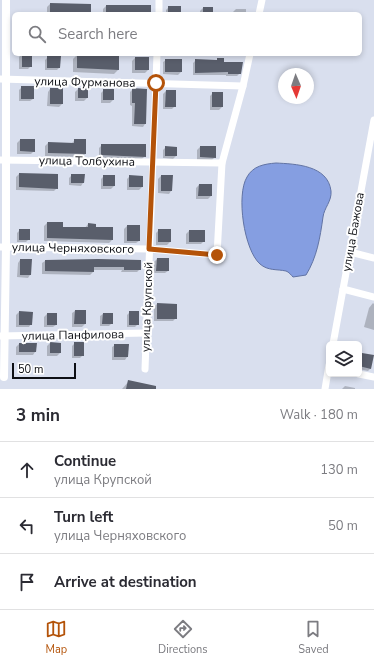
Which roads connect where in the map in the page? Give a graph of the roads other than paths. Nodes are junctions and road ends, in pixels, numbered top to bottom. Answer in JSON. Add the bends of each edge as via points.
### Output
{"nodes":[{"id":1,"x":6,"y":0,"type":"edge"},
{"id":2,"x":159,"y":0,"type":"edge"},
{"id":3,"x":262,"y":0,"type":"edge"},
{"id":4,"x":159,"y":12,"type":"edge"},
{"id":5,"x":259,"y":12,"type":"edge"},
{"id":6,"x":157,"y":56,"type":"edge"},
{"id":7,"x":250,"y":56,"type":"edge"},
{"id":8,"x":3,"y":80,"type":"edge"},
{"id":9,"x":156,"y":83,"type":"junction"},
{"id":10,"x":243,"y":86,"type":"junction"},
{"id":11,"x":374,"y":120,"type":"edge"},
{"id":12,"x":3,"y":160,"type":"edge"},
{"id":13,"x":153,"y":162,"type":"junction"},
{"id":14,"x":222,"y":163,"type":"junction"},
{"id":15,"x":366,"y":165,"type":"junction"},
{"id":16,"x":374,"y":166,"type":"edge"},
{"id":17,"x":3,"y":247,"type":"edge"},
{"id":18,"x":149,"y":249,"type":"junction"},
{"id":19,"x":350,"y":252,"type":"junction"},
{"id":20,"x":374,"y":258,"type":"edge"},
{"id":21,"x":343,"y":289,"type":"junction"},
{"id":22,"x":374,"y":297,"type":"edge"},
{"id":23,"x":146,"y":333,"type":"junction"},
{"id":24,"x":2,"y":336,"type":"edge"},
{"id":25,"x":334,"y":341,"type":"edge"},
{"id":26,"x":145,"y":369,"type":"dead end"},
{"id":27,"x":362,"y":375,"type":"edge"},
{"id":28,"x":4,"y":377,"type":"dead end"},
{"id":29,"x":327,"y":377,"type":"edge"},
{"id":30,"x":374,"y":377,"type":"edge"},
{"id":31,"x":325,"y":389,"type":"edge"}],
"edges":[{"from":1,"to":8,"type":"street"},
{"from":2,"to":4,"type":"street"},
{"from":3,"to":5,"type":"street"},
{"from":6,"to":9,"type":"street","name":"улица Крупской"},
{"from":7,"to":10,"type":"street"},
{"from":8,"to":9,"type":"street","name":"улица Фурманова"},
{"from":8,"to":12,"type":"street"},
{"from":9,"to":10,"type":"street","name":"улица Фурманова"},
{"from":9,"to":13,"type":"street","name":"улица Крупской"},
{"from":10,"to":14,"type":"street"},
{"from":11,"to":15,"type":"street","name":"улица Бажова"},
{"from":12,"to":13,"type":"street","name":"улица Толбухина"},
{"from":12,"to":17,"type":"street"},
{"from":13,"to":14,"type":"street","name":"улица Толбухина"},
{"from":13,"to":18,"type":"street","name":"улица Крупской"},
{"from":14,"to":18,"type":"street","name":"улица Черняховского","via":[[217,255]]},
{"from":15,"to":16,"type":"street"},
{"from":15,"to":19,"type":"street","name":"улица Бажова"},
{"from":17,"to":18,"type":"street","name":"улица Черняховского"},
{"from":17,"to":24,"type":"street"},
{"from":18,"to":23,"type":"street","name":"улица Крупской"},
{"from":19,"to":20,"type":"street"},
{"from":19,"to":21,"type":"street","name":"улица Бажова"},
{"from":21,"to":22,"type":"street"},
{"from":21,"to":25,"type":"street","name":"улица Бажова"},
{"from":23,"to":24,"type":"street","name":"улица Панфилова"},
{"from":23,"to":26,"type":"street","name":"улица Крупской"},
{"from":24,"to":28,"type":"street"},
{"from":27,"to":30,"type":"street"},
{"from":29,"to":31,"type":"street"}]}
